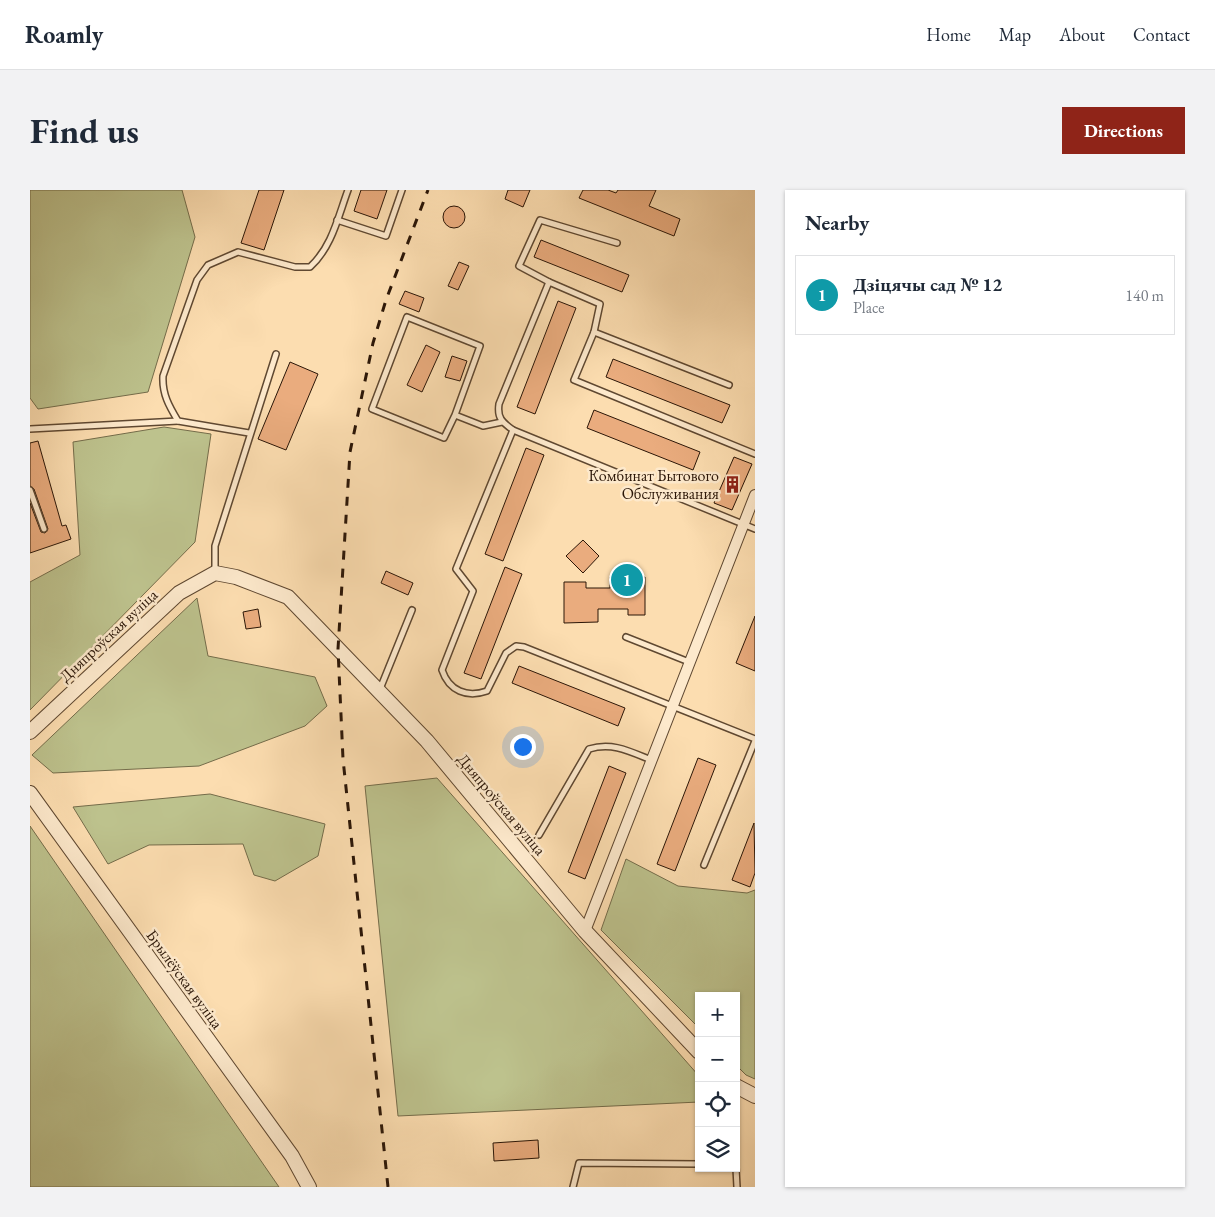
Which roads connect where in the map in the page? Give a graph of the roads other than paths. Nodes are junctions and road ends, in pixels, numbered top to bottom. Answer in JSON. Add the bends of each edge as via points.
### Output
{"nodes":[{"id":1,"x":348,"y":190,"type":"edge"},
{"id":2,"x":402,"y":190,"type":"edge"},
{"id":3,"x":337,"y":220,"type":"junction"},
{"id":4,"x":617,"y":243,"type":"dead end"},
{"id":5,"x":549,"y":282,"type":"junction"},
{"id":6,"x":594,"y":332,"type":"junction"},
{"id":7,"x":276,"y":354,"type":"dead end"},
{"id":8,"x":728,"y":385,"type":"dead end"},
{"id":9,"x":456,"y":415,"type":"junction"},
{"id":10,"x":178,"y":421,"type":"junction"},
{"id":11,"x":502,"y":422,"type":"junction"},
{"id":12,"x":30,"y":429,"type":"edge"},
{"id":13,"x":513,"y":430,"type":"junction"},
{"id":14,"x":249,"y":432,"type":"junction"},
{"id":15,"x":755,"y":454,"type":"edge"},
{"id":16,"x":30,"y":490,"type":"edge"},
{"id":17,"x":755,"y":494,"type":"edge"},
{"id":18,"x":743,"y":525,"type":"junction"},
{"id":19,"x":44,"y":529,"type":"dead end"},
{"id":20,"x":755,"y":529,"type":"edge"},
{"id":21,"x":215,"y":573,"type":"junction"},
{"id":22,"x":412,"y":610,"type":"dead end"},
{"id":23,"x":626,"y":637,"type":"dead end"},
{"id":24,"x":689,"y":662,"type":"junction"},
{"id":25,"x":379,"y":692,"type":"junction"},
{"id":26,"x":671,"y":706,"type":"junction"},
{"id":27,"x":30,"y":732,"type":"edge"},
{"id":28,"x":755,"y":740,"type":"edge"},
{"id":29,"x":651,"y":760,"type":"junction"},
{"id":30,"x":30,"y":793,"type":"edge"},
{"id":31,"x":539,"y":835,"type":"dead end"},
{"id":32,"x":704,"y":865,"type":"dead end"},
{"id":33,"x":585,"y":930,"type":"junction"},
{"id":34,"x":695,"y":1048,"type":"edge"},
{"id":35,"x":740,"y":1088,"type":"edge"},
{"id":36,"x":755,"y":1096,"type":"edge"},
{"id":37,"x":695,"y":1164,"type":"edge"},
{"id":38,"x":736,"y":1172,"type":"edge"},
{"id":39,"x":309,"y":1187,"type":"edge"},
{"id":40,"x":573,"y":1187,"type":"edge"},
{"id":41,"x":737,"y":1187,"type":"edge"}],
"edges":[{"from":1,"to":3,"type":"lane"},
{"from":2,"to":3,"type":"lane","via":[[386,236]]},
{"from":3,"to":10,"type":"lane","via":[[330,241],[310,267],[295,267],[238,252],[208,265],[197,280],[163,376],[162,390]]},
{"from":4,"to":5,"type":"lane","via":[[540,220],[519,266]]},
{"from":5,"to":6,"type":"lane","via":[[600,304]]},
{"from":5,"to":11,"type":"lane","via":[[499,404],[498,415]]},
{"from":6,"to":8,"type":"lane"},
{"from":6,"to":15,"type":"lane","via":[[574,380]]},
{"from":7,"to":14,"type":"lane"},
{"from":9,"to":9,"type":"lane","via":[[480,346],[407,317],[372,408],[444,438]]},
{"from":9,"to":11,"type":"lane","via":[[483,426]]},
{"from":10,"to":12,"type":"lane"},
{"from":10,"to":14,"type":"lane"},
{"from":11,"to":13,"type":"lane"},
{"from":13,"to":18,"type":"lane"},
{"from":13,"to":26,"type":"lane","via":[[456,569],[473,591],[442,670],[446,682],[460,692],[478,695],[488,691],[506,653],[516,646]]},
{"from":14,"to":21,"type":"lane","via":[[216,546]]},
{"from":16,"to":19,"type":"lane"},
{"from":17,"to":18,"type":"street"},
{"from":18,"to":20,"type":"lane"},
{"from":18,"to":24,"type":"street"},
{"from":21,"to":25,"type":"street","name":"Дняпроўская вуліца","via":[[236,576],[288,597]]},
{"from":21,"to":27,"type":"street","name":"Дняпроўская вуліца","via":[[179,593]]},
{"from":22,"to":25,"type":"lane"},
{"from":23,"to":24,"type":"lane"},
{"from":24,"to":26,"type":"street"},
{"from":25,"to":33,"type":"street","name":"Дняпроўская вуліца","via":[[426,741]]},
{"from":26,"to":28,"type":"lane"},
{"from":26,"to":29,"type":"street"},
{"from":28,"to":32,"type":"lane"},
{"from":29,"to":31,"type":"lane","via":[[617,746],[601,745],[589,749]]},
{"from":29,"to":33,"type":"street"},
{"from":30,"to":39,"type":"street","name":"Брылёўская вуліца","via":[[292,1156]]},
{"from":33,"to":34,"type":"street","name":"Дняпроўская вуліца"},
{"from":35,"to":36,"type":"street"},
{"from":37,"to":40,"type":"lane","via":[[579,1163]]},
{"from":38,"to":41,"type":"lane"}]}
